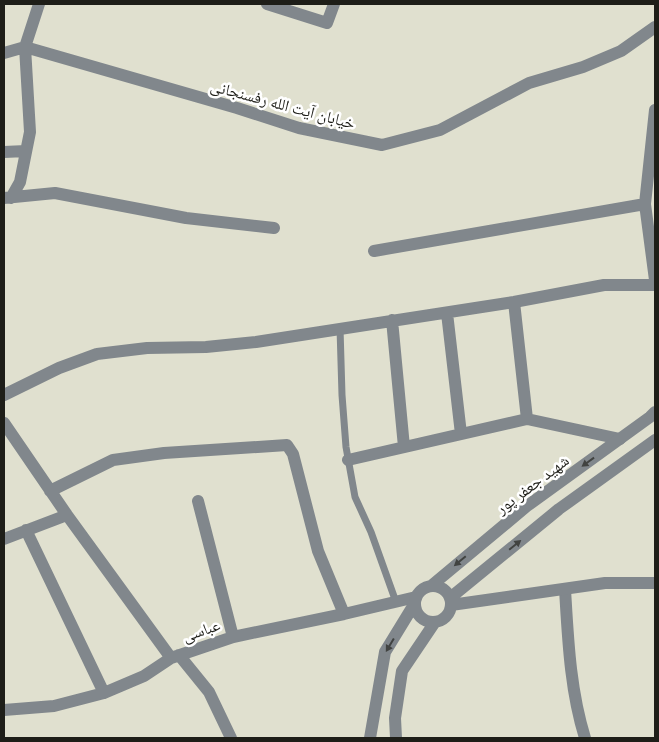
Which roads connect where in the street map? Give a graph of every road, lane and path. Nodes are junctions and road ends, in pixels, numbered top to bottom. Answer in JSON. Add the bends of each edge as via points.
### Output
{"nodes":[{"id":1,"x":39,"y":4,"type":"edge"},
{"id":2,"x":267,"y":4,"type":"edge"},
{"id":3,"x":334,"y":4,"type":"edge"},
{"id":4,"x":655,"y":27,"type":"edge"},
{"id":5,"x":25,"y":47,"type":"junction"},
{"id":6,"x":4,"y":53,"type":"edge"},
{"id":7,"x":655,"y":110,"type":"edge"},
{"id":8,"x":26,"y":151,"type":"junction"},
{"id":9,"x":4,"y":152,"type":"edge"},
{"id":10,"x":7,"y":198,"type":"edge"},
{"id":11,"x":645,"y":204,"type":"junction"},
{"id":12,"x":274,"y":228,"type":"dead end"},
{"id":13,"x":374,"y":251,"type":"dead end"},
{"id":14,"x":655,"y":280,"type":"edge"},
{"id":15,"x":655,"y":285,"type":"edge"},
{"id":16,"x":514,"y":302,"type":"junction"},
{"id":17,"x":447,"y":312,"type":"junction"},
{"id":18,"x":392,"y":320,"type":"junction"},
{"id":19,"x":340,"y":328,"type":"junction"},
{"id":20,"x":4,"y":394,"type":"edge"},
{"id":21,"x":655,"y":412,"type":"edge"},
{"id":22,"x":527,"y":419,"type":"junction"},
{"id":23,"x":4,"y":423,"type":"edge"},
{"id":24,"x":461,"y":434,"type":"junction"},
{"id":25,"x":620,"y":439,"type":"junction"},
{"id":26,"x":655,"y":440,"type":"edge"},
{"id":27,"x":404,"y":447,"type":"junction"},
{"id":28,"x":348,"y":460,"type":"junction"},
{"id":29,"x":50,"y":491,"type":"junction"},
{"id":30,"x":198,"y":501,"type":"dead end"},
{"id":31,"x":67,"y":515,"type":"junction"},
{"id":32,"x":26,"y":530,"type":"junction"},
{"id":33,"x":4,"y":539,"type":"edge"},
{"id":34,"x":655,"y":583,"type":"edge"},
{"id":35,"x":430,"y":586,"type":"junction"},
{"id":36,"x":565,"y":589,"type":"junction"},
{"id":37,"x":415,"y":600,"type":"junction"},
{"id":38,"x":451,"y":601,"type":"junction"},
{"id":39,"x":396,"y":602,"type":"junction"},
{"id":40,"x":344,"y":614,"type":"junction"},
{"id":41,"x":435,"y":622,"type":"junction"},
{"id":42,"x":233,"y":637,"type":"junction"},
{"id":43,"x":175,"y":656,"type":"junction"},
{"id":44,"x":104,"y":693,"type":"junction"},
{"id":45,"x":4,"y":710,"type":"edge"},
{"id":46,"x":231,"y":738,"type":"edge"},
{"id":47,"x":370,"y":738,"type":"edge"},
{"id":48,"x":396,"y":738,"type":"edge"},
{"id":49,"x":585,"y":738,"type":"edge"}],
"edges":[{"from":1,"to":5,"type":"street"},
{"from":2,"to":3,"type":"street","via":[[327,23]]},
{"from":4,"to":5,"type":"street","name":"خیابان آیت الله رفسنجانی","via":[[621,51],[583,67],[529,83],[440,130],[382,145],[299,128]]},
{"from":5,"to":6,"type":"street"},
{"from":5,"to":8,"type":"street","via":[[30,132]]},
{"from":7,"to":11,"type":"street"},
{"from":8,"to":9,"type":"street"},
{"from":8,"to":10,"type":"street","via":[[20,182]]},
{"from":10,"to":12,"type":"street","via":[[55,193],[186,218]]},
{"from":11,"to":13,"type":"street"},
{"from":11,"to":14,"type":"street"},
{"from":15,"to":16,"type":"street","via":[[604,286]]},
{"from":16,"to":17,"type":"street"},
{"from":16,"to":22,"type":"street"},
{"from":17,"to":18,"type":"street"},
{"from":17,"to":24,"type":"street"},
{"from":18,"to":19,"type":"street"},
{"from":18,"to":27,"type":"street"},
{"from":19,"to":20,"type":"street","via":[[206,347],[147,348],[98,354]]},
{"from":19,"to":28,"type":"lane"},
{"from":21,"to":25,"type":"street","name":"شهید جعفر پور"},
{"from":22,"to":24,"type":"street"},
{"from":22,"to":25,"type":"street"},
{"from":23,"to":29,"type":"street"},
{"from":24,"to":27,"type":"street"},
{"from":25,"to":35,"type":"street","name":"شهید جعفر پور","one_way":true,"via":[[527,506]]},
{"from":38,"to":26,"type":"street","one_way":true,"via":[[559,509]]},
{"from":27,"to":28,"type":"street"},
{"from":28,"to":39,"type":"lane","via":[[354,497],[371,532]]},
{"from":29,"to":31,"type":"street"},
{"from":29,"to":40,"type":"street","via":[[113,460],[164,453],[287,445],[294,454],[318,551]]},
{"from":30,"to":42,"type":"street"},
{"from":31,"to":32,"type":"street"},
{"from":31,"to":43,"type":"street"},
{"from":32,"to":33,"type":"street"},
{"from":32,"to":44,"type":"street"},
{"from":34,"to":36,"type":"street","via":[[606,583]]},
{"from":35,"to":37,"type":"street","via":[[420,591]]},
{"from":35,"to":38,"type":"street","via":[[442,588]]},
{"from":36,"to":38,"type":"street"},
{"from":36,"to":49,"type":"street","via":[[569,652],[578,715]]},
{"from":37,"to":39,"type":"street","name":"عباسی"},
{"from":37,"to":41,"type":"street","via":[[422,618]]},
{"from":37,"to":47,"type":"street","one_way":true,"via":[[385,652]]},
{"from":38,"to":41,"type":"street","via":[[447,615]]},
{"from":39,"to":40,"type":"street","name":"عباسی"},
{"from":40,"to":42,"type":"street","name":"عباسی"},
{"from":41,"to":48,"type":"street","via":[[402,671],[394,718]]},
{"from":42,"to":43,"type":"street","name":"عباسی"},
{"from":43,"to":44,"type":"street","name":"عباسی","via":[[144,676]]},
{"from":43,"to":46,"type":"street","via":[[209,692]]},
{"from":44,"to":45,"type":"street","name":"عباسی","via":[[54,706]]}]}
